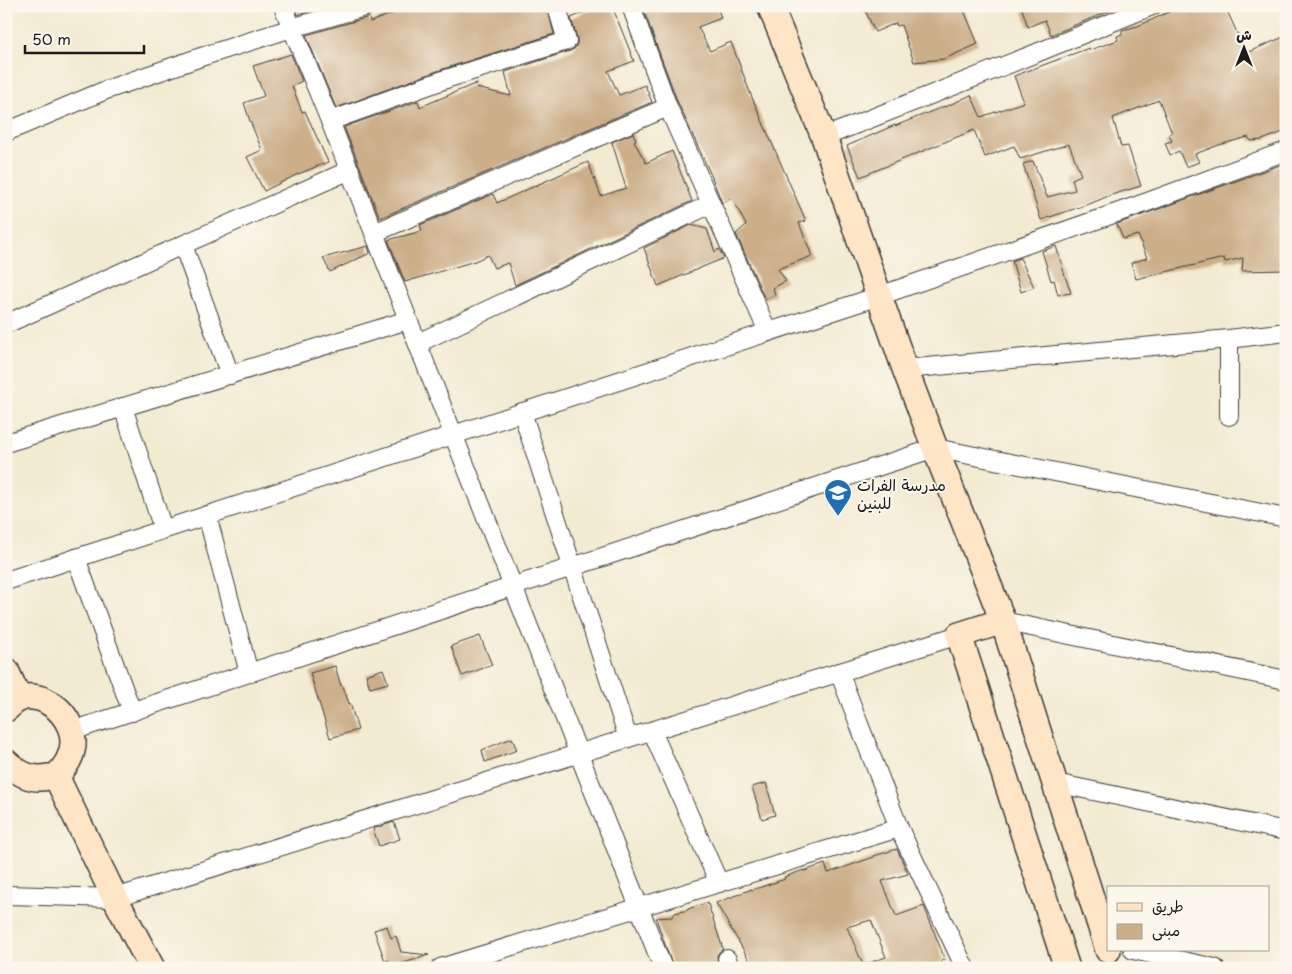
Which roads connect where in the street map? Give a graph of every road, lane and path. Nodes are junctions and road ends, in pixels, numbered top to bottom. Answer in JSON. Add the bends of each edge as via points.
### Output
{"nodes":[{"id":1,"x":283,"y":6,"type":"edge"},
{"id":2,"x":367,"y":6,"type":"edge"},
{"id":3,"x":631,"y":6,"type":"edge"},
{"id":4,"x":770,"y":6,"type":"edge"},
{"id":5,"x":1152,"y":6,"type":"edge"},
{"id":6,"x":562,"y":8,"type":"edge"},
{"id":7,"x":292,"y":28,"type":"junction"},
{"id":8,"x":668,"y":107,"type":"junction"},
{"id":9,"x":330,"y":121,"type":"junction"},
{"id":10,"x":6,"y":132,"type":"edge"},
{"id":11,"x":824,"y":137,"type":"junction"},
{"id":12,"x":1286,"y":151,"type":"edge"},
{"id":13,"x":350,"y":170,"type":"junction"},
{"id":14,"x":711,"y":204,"type":"junction"},
{"id":15,"x":374,"y":233,"type":"junction"},
{"id":16,"x":183,"y":245,"type":"junction"},
{"id":17,"x":879,"y":296,"type":"junction"},
{"id":18,"x":408,"y":320,"type":"junction"},
{"id":19,"x":6,"y":324,"type":"edge"},
{"id":20,"x":768,"y":332,"type":"junction"},
{"id":21,"x":1286,"y":332,"type":"edge"},
{"id":22,"x":1229,"y":339,"type":"junction"},
{"id":23,"x":418,"y":343,"type":"junction"},
{"id":24,"x":905,"y":369,"type":"junction"},
{"id":25,"x":230,"y":375,"type":"junction"},
{"id":26,"x":123,"y":408,"type":"junction"},
{"id":27,"x":522,"y":412,"type":"junction"},
{"id":28,"x":1229,"y":416,"type":"dead end"},
{"id":29,"x":453,"y":434,"type":"junction"},
{"id":30,"x":6,"y":443,"type":"edge"},
{"id":31,"x":935,"y":448,"type":"junction"},
{"id":32,"x":207,"y":515,"type":"junction"},
{"id":33,"x":1286,"y":518,"type":"edge"},
{"id":34,"x":163,"y":529,"type":"junction"},
{"id":35,"x":76,"y":558,"type":"junction"},
{"id":36,"x":572,"y":567,"type":"junction"},
{"id":37,"x":6,"y":580,"type":"edge"},
{"id":38,"x":513,"y":586,"type":"junction"},
{"id":39,"x":1003,"y":621,"type":"junction"},
{"id":40,"x":959,"y":635,"type":"junction"},
{"id":41,"x":839,"y":672,"type":"junction"},
{"id":42,"x":248,"y":673,"type":"junction"},
{"id":43,"x":1286,"y":680,"type":"edge"},
{"id":44,"x":10,"y":688,"type":"edge"},
{"id":45,"x":132,"y":712,"type":"junction"},
{"id":46,"x":72,"y":731,"type":"junction"},
{"id":47,"x":652,"y":731,"type":"junction"},
{"id":48,"x":628,"y":738,"type":"junction"},
{"id":49,"x":579,"y":753,"type":"junction"},
{"id":50,"x":6,"y":762,"type":"edge"},
{"id":51,"x":56,"y":776,"type":"junction"},
{"id":52,"x":1055,"y":783,"type":"junction"},
{"id":53,"x":899,"y":828,"type":"junction"},
{"id":54,"x":1286,"y":831,"type":"edge"},
{"id":55,"x":719,"y":883,"type":"junction"},
{"id":56,"x":6,"y":895,"type":"edge"},
{"id":57,"x":115,"y":898,"type":"junction"},
{"id":58,"x":640,"y":907,"type":"junction"},
{"id":59,"x":1107,"y":946,"type":"edge"},
{"id":60,"x":1142,"y":952,"type":"edge"},
{"id":61,"x":152,"y":968,"type":"edge"},
{"id":62,"x":440,"y":968,"type":"edge"},
{"id":63,"x":663,"y":968,"type":"edge"},
{"id":64,"x":965,"y":968,"type":"edge"},
{"id":65,"x":1067,"y":968,"type":"edge"},
{"id":66,"x":1215,"y":968,"type":"edge"}],
"edges":[{"from":1,"to":7,"type":"street"},
{"from":2,"to":7,"type":"street"},
{"from":3,"to":8,"type":"street"},
{"from":4,"to":11,"type":"street"},
{"from":5,"to":11,"type":"street"},
{"from":6,"to":9,"type":"street","via":[[567,41],[446,79]]},
{"from":7,"to":9,"type":"street"},
{"from":7,"to":10,"type":"street","via":[[106,90]]},
{"from":8,"to":14,"type":"street"},
{"from":8,"to":15,"type":"street"},
{"from":9,"to":13,"type":"street"},
{"from":11,"to":17,"type":"street"},
{"from":12,"to":17,"type":"street"},
{"from":13,"to":15,"type":"street"},
{"from":13,"to":16,"type":"street"},
{"from":14,"to":20,"type":"street"},
{"from":14,"to":23,"type":"street"},
{"from":15,"to":18,"type":"street"},
{"from":16,"to":19,"type":"street"},
{"from":16,"to":25,"type":"street"},
{"from":17,"to":20,"type":"street"},
{"from":17,"to":24,"type":"street"},
{"from":18,"to":23,"type":"street"},
{"from":18,"to":25,"type":"street"},
{"from":20,"to":27,"type":"street"},
{"from":21,"to":22,"type":"street"},
{"from":22,"to":24,"type":"street"},
{"from":22,"to":28,"type":"street"},
{"from":23,"to":29,"type":"street"},
{"from":24,"to":31,"type":"street"},
{"from":25,"to":26,"type":"street"},
{"from":26,"to":30,"type":"street"},
{"from":26,"to":34,"type":"street"},
{"from":27,"to":29,"type":"street"},
{"from":27,"to":36,"type":"street"},
{"from":29,"to":32,"type":"street"},
{"from":29,"to":38,"type":"street"},
{"from":31,"to":33,"type":"street"},
{"from":31,"to":36,"type":"street"},
{"from":31,"to":39,"type":"street"},
{"from":32,"to":34,"type":"street"},
{"from":32,"to":42,"type":"street"},
{"from":34,"to":35,"type":"street"},
{"from":35,"to":37,"type":"street"},
{"from":35,"to":45,"type":"street"},
{"from":36,"to":38,"type":"street"},
{"from":36,"to":48,"type":"street"},
{"from":38,"to":42,"type":"street"},
{"from":38,"to":49,"type":"street"},
{"from":39,"to":40,"type":"street"},
{"from":39,"to":43,"type":"street"},
{"from":39,"to":52,"type":"street"},
{"from":40,"to":41,"type":"street"},
{"from":40,"to":65,"type":"street"},
{"from":41,"to":47,"type":"street"},
{"from":41,"to":53,"type":"street"},
{"from":42,"to":45,"type":"street"},
{"from":44,"to":46,"type":"street","via":[[29,697],[44,699],[57,707],[67,718]]},
{"from":45,"to":46,"type":"street"},
{"from":46,"to":51,"type":"street","via":[[71,756]]},
{"from":47,"to":48,"type":"street"},
{"from":47,"to":55,"type":"street"},
{"from":48,"to":49,"type":"street"},
{"from":49,"to":57,"type":"street"},
{"from":49,"to":58,"type":"street"},
{"from":50,"to":51,"type":"street","via":[[29,777]]},
{"from":51,"to":57,"type":"street"},
{"from":52,"to":54,"type":"street"},
{"from":52,"to":59,"type":"street"},
{"from":53,"to":55,"type":"street"},
{"from":53,"to":64,"type":"street"},
{"from":55,"to":58,"type":"street"},
{"from":56,"to":57,"type":"street"},
{"from":57,"to":61,"type":"street"},
{"from":58,"to":62,"type":"street"},
{"from":58,"to":63,"type":"street"},
{"from":60,"to":66,"type":"street"}]}
